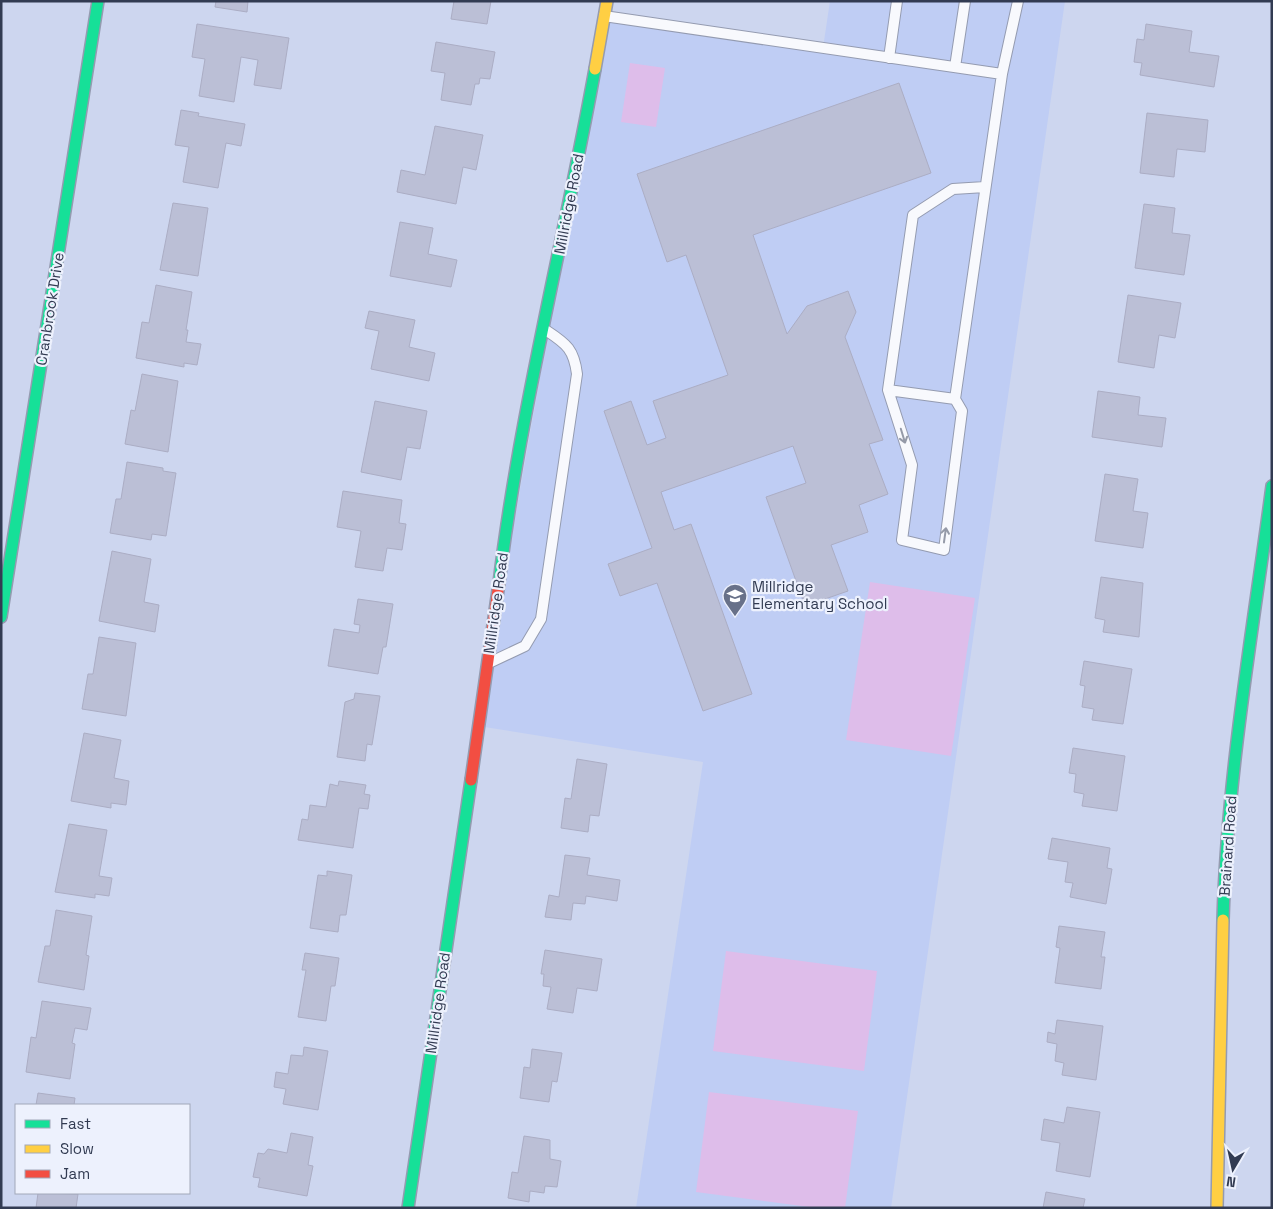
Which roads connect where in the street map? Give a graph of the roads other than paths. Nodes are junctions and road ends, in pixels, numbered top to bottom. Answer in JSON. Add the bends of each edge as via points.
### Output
{"nodes":[{"id":1,"x":98,"y":1,"type":"edge"},
{"id":2,"x":606,"y":1,"type":"edge"},
{"id":3,"x":897,"y":1,"type":"edge"},
{"id":4,"x":965,"y":1,"type":"edge"},
{"id":5,"x":1018,"y":1,"type":"edge"},
{"id":6,"x":604,"y":16,"type":"junction"},
{"id":7,"x":889,"y":58,"type":"junction"},
{"id":8,"x":955,"y":67,"type":"junction"},
{"id":9,"x":1002,"y":74,"type":"junction"},
{"id":10,"x":986,"y":187,"type":"junction"},
{"id":11,"x":544,"y":329,"type":"junction"},
{"id":12,"x":888,"y":390,"type":"junction"},
{"id":13,"x":955,"y":399,"type":"junction"},
{"id":14,"x":1272,"y":486,"type":"edge"},
{"id":15,"x":1,"y":617,"type":"edge"},
{"id":16,"x":487,"y":663,"type":"junction"},
{"id":17,"x":408,"y":1208,"type":"edge"},
{"id":18,"x":1217,"y":1208,"type":"edge"}],
"edges":[{"from":1,"to":15,"type":"street","name":"Cranbrook Drive"},
{"from":2,"to":6,"type":"street","name":"Millridge Road"},
{"from":3,"to":7,"type":"lane"},
{"from":4,"to":8,"type":"lane"},
{"from":5,"to":9,"type":"lane"},
{"from":6,"to":7,"type":"lane"},
{"from":6,"to":11,"type":"street","name":"Millridge Road"},
{"from":7,"to":8,"type":"lane"},
{"from":8,"to":9,"type":"lane"},
{"from":9,"to":10,"type":"lane"},
{"from":10,"to":12,"type":"lane","via":[[953,189],[913,215]]},
{"from":10,"to":13,"type":"lane"},
{"from":11,"to":16,"type":"street","name":"Millridge Road","via":[[509,504]]},
{"from":11,"to":16,"type":"lane","via":[[568,345],[576,358],[577,374],[541,619],[525,646]]},
{"from":12,"to":13,"type":"lane"},
{"from":12,"to":13,"type":"lane","one_way":true,"via":[[912,465],[902,540],[944,550],[962,411]]},
{"from":14,"to":18,"type":"street","name":"Brainard Road","via":[[1232,786],[1224,876]]},
{"from":16,"to":17,"type":"street","name":"Millridge Road"}]}
